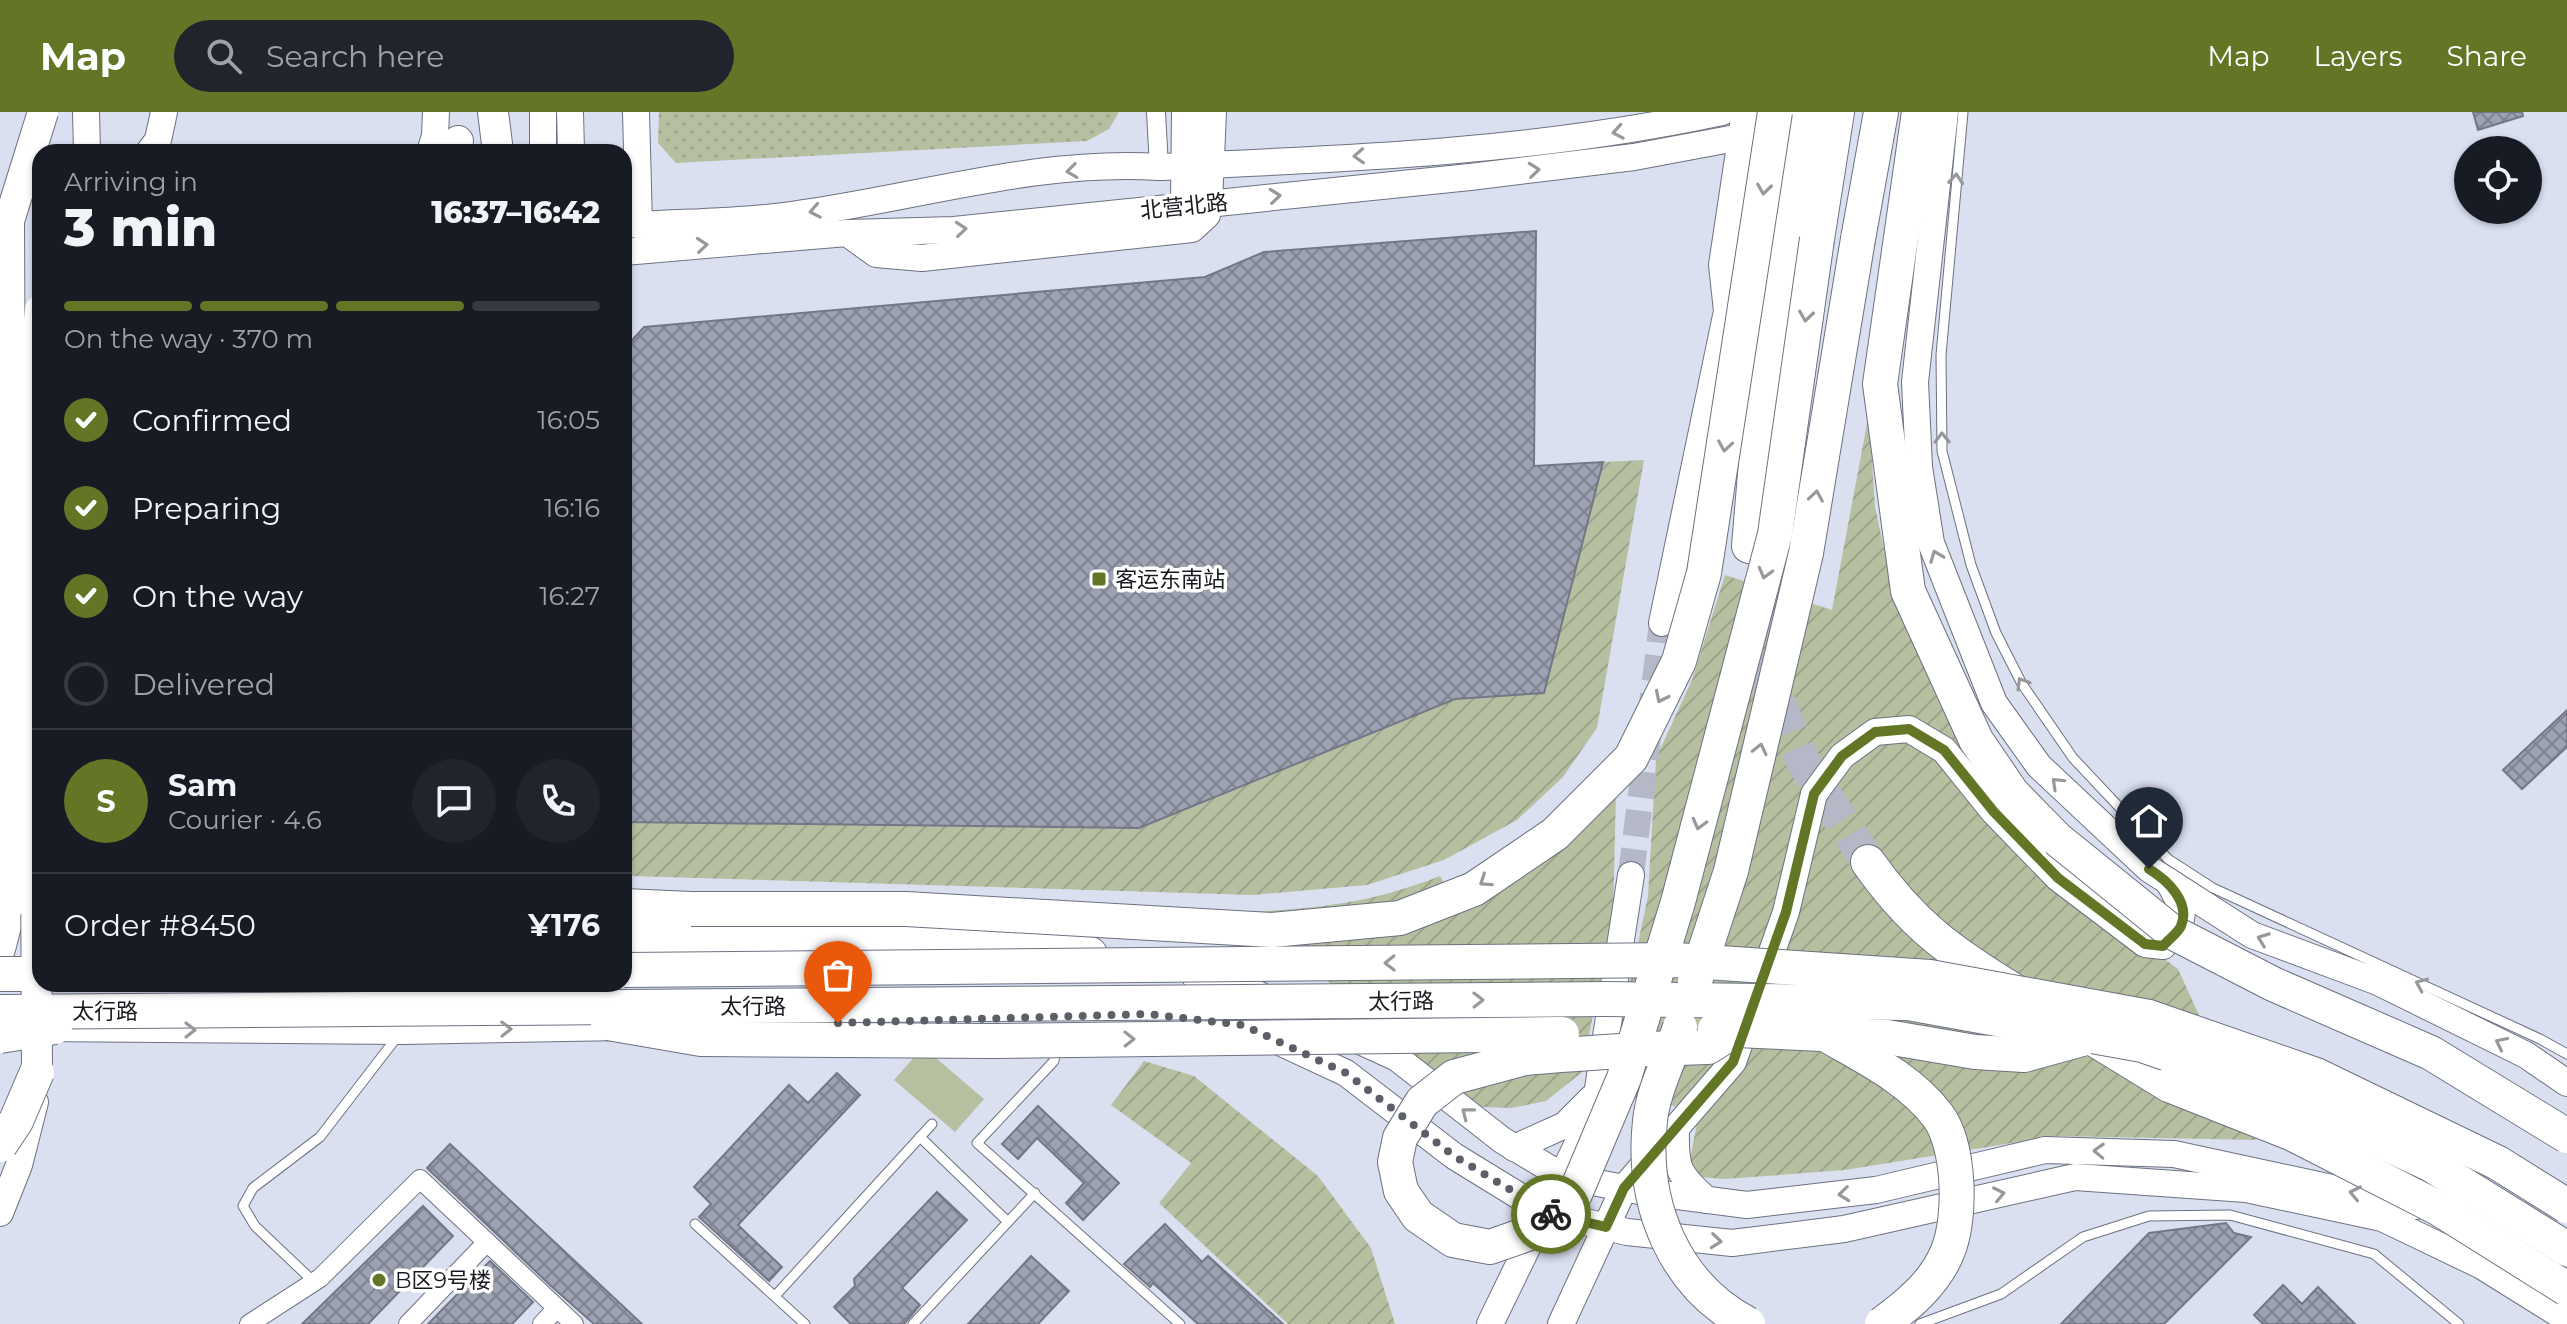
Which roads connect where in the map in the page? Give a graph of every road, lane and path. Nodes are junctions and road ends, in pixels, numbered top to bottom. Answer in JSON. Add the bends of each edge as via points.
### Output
{"nodes":[{"id":1,"x":45,"y":112,"type":"edge"},
{"id":2,"x":86,"y":112,"type":"edge"},
{"id":3,"x":164,"y":112,"type":"edge"},
{"id":4,"x":436,"y":112,"type":"edge"},
{"id":5,"x":483,"y":112,"type":"edge"},
{"id":6,"x":493,"y":112,"type":"edge"},
{"id":7,"x":543,"y":112,"type":"edge"},
{"id":8,"x":570,"y":112,"type":"edge"},
{"id":9,"x":636,"y":112,"type":"edge"},
{"id":10,"x":1156,"y":112,"type":"edge"},
{"id":11,"x":1187,"y":112,"type":"edge"},
{"id":12,"x":1211,"y":112,"type":"edge"},
{"id":13,"x":1722,"y":112,"type":"edge"},
{"id":14,"x":1775,"y":112,"type":"edge"},
{"id":15,"x":1806,"y":112,"type":"edge"},
{"id":16,"x":1837,"y":112,"type":"edge"},
{"id":17,"x":1881,"y":112,"type":"edge"},
{"id":18,"x":1919,"y":112,"type":"edge"},
{"id":19,"x":1945,"y":112,"type":"edge"},
{"id":20,"x":1963,"y":112,"type":"edge"},
{"id":21,"x":1743,"y":124,"type":"edge"},
{"id":22,"x":34,"y":144,"type":"edge"},
{"id":23,"x":47,"y":144,"type":"edge"},
{"id":24,"x":87,"y":144,"type":"edge"},
{"id":25,"x":155,"y":144,"type":"edge"},
{"id":26,"x":432,"y":144,"type":"edge"},
{"id":27,"x":467,"y":144,"type":"edge"},
{"id":28,"x":497,"y":144,"type":"edge"},
{"id":29,"x":543,"y":144,"type":"edge"},
{"id":30,"x":571,"y":144,"type":"edge"},
{"id":31,"x":32,"y":151,"type":"edge"},
{"id":32,"x":1119,"y":165,"type":"junction"},
{"id":33,"x":1185,"y":166,"type":"junction"},
{"id":34,"x":1196,"y":204,"type":"junction"},
{"id":35,"x":1125,"y":212,"type":"junction"},
{"id":36,"x":632,"y":224,"type":"edge"},
{"id":37,"x":847,"y":233,"type":"junction"},
{"id":38,"x":632,"y":251,"type":"edge"},
{"id":39,"x":32,"y":371,"type":"edge"},
{"id":40,"x":0,"y":405,"type":"edge"},
{"id":41,"x":1749,"y":546,"type":"dead end"},
{"id":42,"x":1662,"y":623,"type":"tunnel mouth"},
{"id":43,"x":1868,"y":862,"type":"tunnel mouth"},
{"id":44,"x":1631,"y":875,"type":"tunnel mouth"},
{"id":45,"x":2168,"y":881,"type":"junction"},
{"id":46,"x":632,"y":906,"type":"edge"},
{"id":47,"x":691,"y":909,"type":"junction"},
{"id":48,"x":632,"y":927,"type":"edge"},
{"id":49,"x":632,"y":930,"type":"edge"},
{"id":50,"x":632,"y":952,"type":"edge"},
{"id":51,"x":0,"y":953,"type":"edge"},
{"id":52,"x":32,"y":953,"type":"edge"},
{"id":53,"x":1210,"y":966,"type":"junction"},
{"id":54,"x":632,"y":970,"type":"edge"},
{"id":55,"x":0,"y":974,"type":"edge"},
{"id":56,"x":32,"y":974,"type":"edge"},
{"id":57,"x":37,"y":992,"type":"edge"},
{"id":58,"x":57,"y":992,"type":"edge"},
{"id":59,"x":518,"y":996,"type":"edge"},
{"id":60,"x":4,"y":1026,"type":"edge"},
{"id":61,"x":456,"y":1030,"type":"junction"},
{"id":62,"x":1735,"y":1030,"type":"junction"},
{"id":63,"x":402,"y":1031,"type":"junction"},
{"id":64,"x":1059,"y":1033,"type":"dead end"},
{"id":65,"x":1826,"y":1034,"type":"junction"},
{"id":66,"x":2092,"y":1036,"type":"junction"},
{"id":67,"x":2567,"y":1054,"type":"edge"},
{"id":68,"x":37,"y":1072,"type":"junction"},
{"id":69,"x":2567,"y":1083,"type":"edge"},
{"id":70,"x":1598,"y":1093,"type":"junction"},
{"id":71,"x":932,"y":1124,"type":"dead end"},
{"id":72,"x":1676,"y":1128,"type":"junction"},
{"id":73,"x":1,"y":1136,"type":"edge"},
{"id":74,"x":2567,"y":1136,"type":"edge"},
{"id":75,"x":920,"y":1137,"type":"junction"},
{"id":76,"x":1514,"y":1148,"type":"junction"},
{"id":77,"x":1562,"y":1176,"type":"junction"},
{"id":78,"x":1624,"y":1188,"type":"junction"},
{"id":79,"x":1035,"y":1193,"type":"junction"},
{"id":80,"x":1707,"y":1200,"type":"junction"},
{"id":81,"x":2567,"y":1206,"type":"edge"},
{"id":82,"x":1545,"y":1212,"type":"junction"},
{"id":83,"x":0,"y":1213,"type":"edge"},
{"id":84,"x":1008,"y":1222,"type":"junction"},
{"id":85,"x":695,"y":1224,"type":"dead end"},
{"id":86,"x":1606,"y":1227,"type":"junction"},
{"id":87,"x":487,"y":1242,"type":"junction"},
{"id":88,"x":2567,"y":1246,"type":"edge"},
{"id":89,"x":314,"y":1282,"type":"junction"},
{"id":90,"x":2567,"y":1289,"type":"edge"},
{"id":91,"x":775,"y":1296,"type":"junction"},
{"id":92,"x":557,"y":1308,"type":"junction"},
{"id":93,"x":2567,"y":1319,"type":"edge"},
{"id":94,"x":249,"y":1324,"type":"edge"},
{"id":95,"x":408,"y":1324,"type":"edge"},
{"id":96,"x":542,"y":1324,"type":"edge"},
{"id":97,"x":574,"y":1324,"type":"edge"},
{"id":98,"x":805,"y":1324,"type":"edge"},
{"id":99,"x":913,"y":1324,"type":"edge"},
{"id":100,"x":1180,"y":1324,"type":"edge"},
{"id":101,"x":1490,"y":1324,"type":"edge"},
{"id":102,"x":1561,"y":1324,"type":"edge"},
{"id":103,"x":1748,"y":1324,"type":"edge"},
{"id":104,"x":1882,"y":1324,"type":"edge"},
{"id":105,"x":1920,"y":1324,"type":"edge"},
{"id":106,"x":2459,"y":1324,"type":"edge"}],
"edges":[{"from":1,"to":22,"type":"main road","bridge":true},
{"from":1,"to":23,"type":"main road"},
{"from":2,"to":24,"type":"main road"},
{"from":3,"to":25,"type":"main road"},
{"from":4,"to":26,"type":"main road"},
{"from":5,"to":27,"type":"main road"},
{"from":6,"to":28,"type":"main road"},
{"from":7,"to":29,"type":"main road"},
{"from":8,"to":30,"type":"main road"},
{"from":9,"to":36,"type":"main road"},
{"from":10,"to":33,"type":"street"},
{"from":11,"to":33,"type":"main road"},
{"from":12,"to":33,"type":"main road"},
{"from":13,"to":33,"type":"main road","name":"北营北路","one_way":true,"via":[[1514,147]]},
{"from":14,"to":47,"type":"highway","one_way":true,"bridge":true,"via":[[1704,573],[1679,661],[1631,758],[1555,834],[1474,889],[1400,918],[1286,929],[906,909]]},
{"from":15,"to":41,"type":"highway","via":[[1758,438]]},
{"from":16,"to":62,"type":"highway","one_way":true,"bridge":true,"via":[[1775,534],[1674,917],[1642,1019],[1638,1034],[1633,1049],[1629,1063],[1624,1078],[1575,1194],[1530,1233],[1490,1247],[1453,1240],[1418,1216],[1401,1191],[1395,1162],[1400,1138],[1422,1102],[1454,1077],[1525,1058],[1561,1055],[1577,1054],[1605,1052],[1620,1051],[1634,1050],[1648,1049],[1708,1047]]},
{"from":103,"to":17,"type":"highway","one_way":true,"bridge":true,"via":[[1719,1309],[1694,1285],[1659,1221],[1650,1176],[1650,1119],[1738,841],[1806,553]]},
{"from":18,"to":74,"type":"highway","bridge":true,"via":[[1880,384],[1908,591],[1976,740],[2012,793],[2057,839],[2172,932],[2273,984],[2431,1053]]},
{"from":45,"to":19,"type":"main road","one_way":true,"via":[[2039,766],[1994,703],[1931,543],[1919,467],[1915,382]]},
{"from":67,"to":20,"type":"lane","one_way":true,"via":[[2213,888],[2168,859],[2073,758],[2022,684],[1971,565],[1942,451],[1941,355]]},
{"from":34,"to":21,"type":"main road","name":"北营北路","one_way":true,"via":[[1665,152]]},
{"from":21,"to":42,"type":"main road","via":[[1722,265],[1727,311]]},
{"from":31,"to":51,"type":"main road","bridge":true,"via":[[9,221],[12,902]]},
{"from":32,"to":33,"type":"main road","name":"北营北路"},
{"from":32,"to":35,"type":"main road","via":[[1150,182],[1146,199]]},
{"from":32,"to":36,"type":"main road","name":"北营北路","one_way":true,"via":[[920,190],[791,215]]},
{"from":33,"to":34,"type":"main road"},
{"from":34,"to":35,"type":"main road","name":"北营北路"},
{"from":34,"to":37,"type":"main road","via":[[1207,215],[1192,229],[922,258],[876,254]]},
{"from":37,"to":35,"type":"main road","name":"北营北路","one_way":true,"via":[[954,230]]},
{"from":38,"to":37,"type":"main road","name":"北营北路","one_way":true},
{"from":39,"to":40,"type":"main road"},
{"from":43,"to":90,"type":"highway","bridge":true,"via":[[1897,904],[1959,958],[2169,1085],[2293,1134],[2438,1208]]},
{"from":44,"to":70,"type":"main road"},
{"from":69,"to":45,"type":"main road","one_way":true,"via":[[2526,1055],[2378,982],[2252,935]]},
{"from":45,"to":72,"type":"main road","via":[[2183,907],[2181,926],[2163,946],[2145,944],[2058,878],[1944,750],[1909,729],[1875,732],[1842,756],[1814,794],[1786,912],[1733,1062]]},
{"from":46,"to":47,"type":"highway"},
{"from":47,"to":48,"type":"highway"},
{"from":49,"to":53,"type":"highway","bridge":true,"via":[[1042,949]]},
{"from":76,"to":50,"type":"main road","one_way":true,"via":[[1397,1058],[1229,981],[884,952]]},
{"from":51,"to":52,"type":"main road"},
{"from":51,"to":60,"type":"main road"},
{"from":53,"to":54,"type":"highway","name":"太行路","bridge":true},
{"from":81,"to":53,"type":"highway","name":"太行路","one_way":true,"bridge":true,"via":[[2498,1163],[2316,1075],[2149,1017],[1930,977],[1676,960]]},
{"from":55,"to":56,"type":"highway","bridge":true},
{"from":57,"to":68,"type":"main road","bridge":true},
{"from":58,"to":68,"type":"main road","bridge":true},
{"from":59,"to":60,"type":"highway","name":"太行路","bridge":true,"via":[[120,1011]]},
{"from":59,"to":61,"type":"main road"},
{"from":59,"to":62,"type":"highway","one_way":true,"bridge":true,"via":[[701,1039],[1023,1041]]},
{"from":59,"to":66,"type":"highway","name":"太行路","one_way":true,"bridge":true,"via":[[1908,1003]]},
{"from":60,"to":63,"type":"main road","one_way":true},
{"from":60,"to":83,"type":"main road","via":[[35,1103]]},
{"from":61,"to":63,"type":"main road"},
{"from":61,"to":82,"type":"main road","one_way":true,"via":[[1148,1014],[1243,1025],[1346,1073],[1454,1156]]},
{"from":62,"to":65,"type":"highway","bridge":true},
{"from":63,"to":89,"type":"lane","via":[[320,1137],[253,1188],[243,1206],[255,1226]]},
{"from":64,"to":79,"type":"lane","via":[[1054,1061],[977,1143]]},
{"from":65,"to":66,"type":"highway","bridge":true,"via":[[2024,1055]]},
{"from":65,"to":104,"type":"highway","bridge":true,"via":[[1894,1074],[1937,1115],[1952,1142],[1957,1186],[1948,1252],[1915,1300]]},
{"from":66,"to":88,"type":"highway","name":"太行路","bridge":true,"via":[[2142,1045],[2263,1087],[2430,1164]]},
{"from":68,"to":73,"type":"highway","bridge":true,"via":[[16,1121]]},
{"from":70,"to":76,"type":"main road","via":[[1565,1125]]},
{"from":70,"to":77,"type":"main road"},
{"from":71,"to":75,"type":"lane"},
{"from":72,"to":78,"type":"main road"},
{"from":72,"to":80,"type":"main road","via":[[1681,1178]]},
{"from":75,"to":84,"type":"lane"},
{"from":75,"to":91,"type":"lane"},
{"from":76,"to":77,"type":"main road"},
{"from":77,"to":78,"type":"main road"},
{"from":77,"to":82,"type":"main road"},
{"from":78,"to":80,"type":"main road"},
{"from":78,"to":86,"type":"main road"},
{"from":79,"to":84,"type":"lane"},
{"from":79,"to":100,"type":"lane"},
{"from":88,"to":80,"type":"main road","one_way":true,"via":[[2498,1224],[2174,1154],[2045,1150],[1876,1190],[1747,1205]]},
{"from":82,"to":86,"type":"main road"},
{"from":82,"to":101,"type":"main road"},
{"from":84,"to":99,"type":"lane"},
{"from":85,"to":91,"type":"lane"},
{"from":86,"to":93,"type":"main road","one_way":true,"via":[[1732,1243],[1844,1229],[2075,1177],[2246,1189],[2382,1218],[2482,1266]]},
{"from":86,"to":102,"type":"main road"},
{"from":87,"to":89,"type":"street","via":[[420,1179]]},
{"from":87,"to":92,"type":"street"},
{"from":87,"to":95,"type":"street"},
{"from":89,"to":94,"type":"street"},
{"from":91,"to":98,"type":"lane"},
{"from":92,"to":96,"type":"street"},
{"from":92,"to":97,"type":"street"},
{"from":105,"to":106,"type":"lane","via":[[2001,1294],[2083,1237],[2149,1216],[2230,1215],[2374,1254]]}]}
